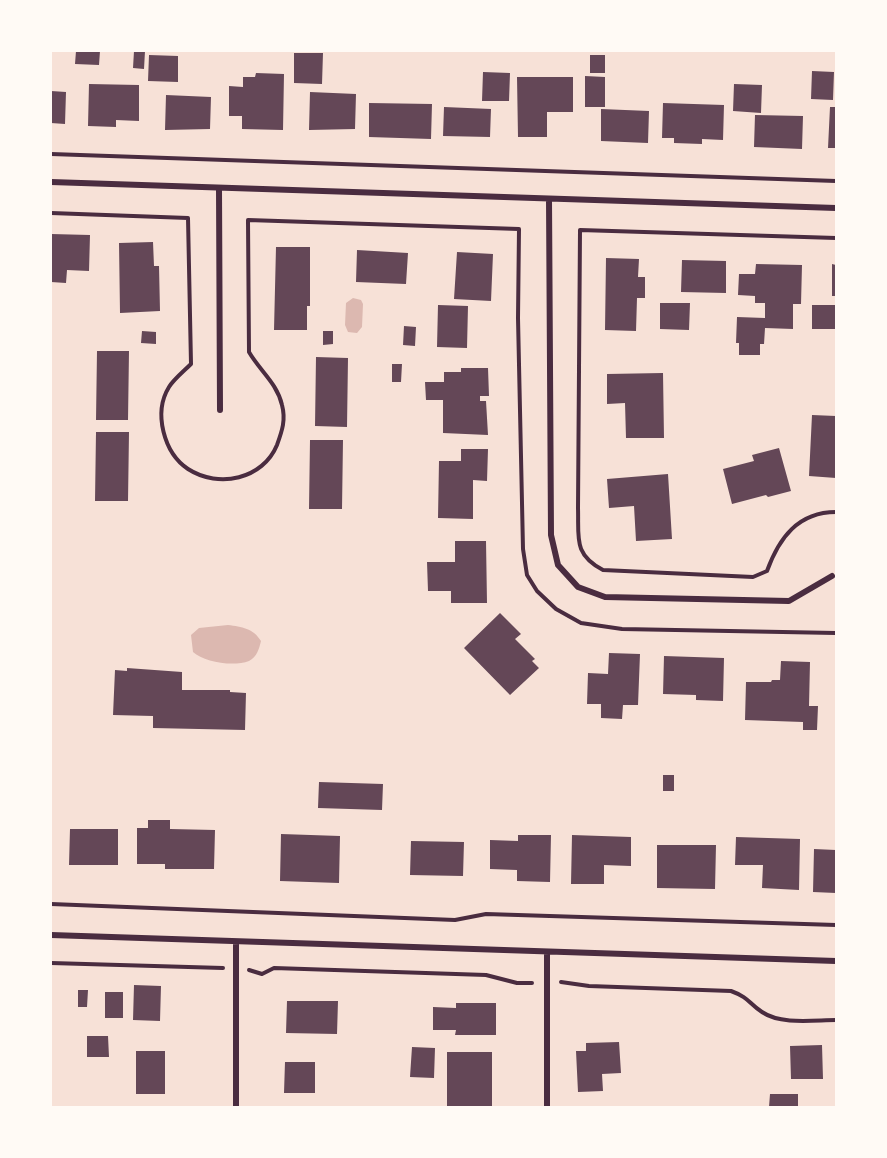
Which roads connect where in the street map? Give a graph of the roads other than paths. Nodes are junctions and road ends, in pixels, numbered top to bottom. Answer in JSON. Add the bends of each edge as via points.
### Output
{"nodes":[{"id":1,"x":51,"y":182,"type":"edge"},
{"id":2,"x":219,"y":188,"type":"junction"},
{"id":3,"x":549,"y":199,"type":"junction"},
{"id":4,"x":836,"y":208,"type":"edge"},
{"id":5,"x":220,"y":410,"type":"dead end"},
{"id":6,"x":832,"y":576,"type":"dead end"},
{"id":7,"x":51,"y":935,"type":"edge"},
{"id":8,"x":236,"y":942,"type":"junction"},
{"id":9,"x":547,"y":952,"type":"junction"},
{"id":10,"x":836,"y":961,"type":"edge"},
{"id":11,"x":236,"y":1107,"type":"edge"},
{"id":12,"x":547,"y":1107,"type":"edge"}],
"edges":[{"from":1,"to":2,"type":"street"},
{"from":2,"to":3,"type":"street"},
{"from":2,"to":5,"type":"street"},
{"from":3,"to":4,"type":"street"},
{"from":3,"to":6,"type":"street","via":[[551,535],[558,565],[578,587],[605,597],[789,602]]},
{"from":7,"to":8,"type":"street"},
{"from":8,"to":9,"type":"street"},
{"from":8,"to":11,"type":"street"},
{"from":9,"to":10,"type":"street"},
{"from":9,"to":12,"type":"street"}]}
